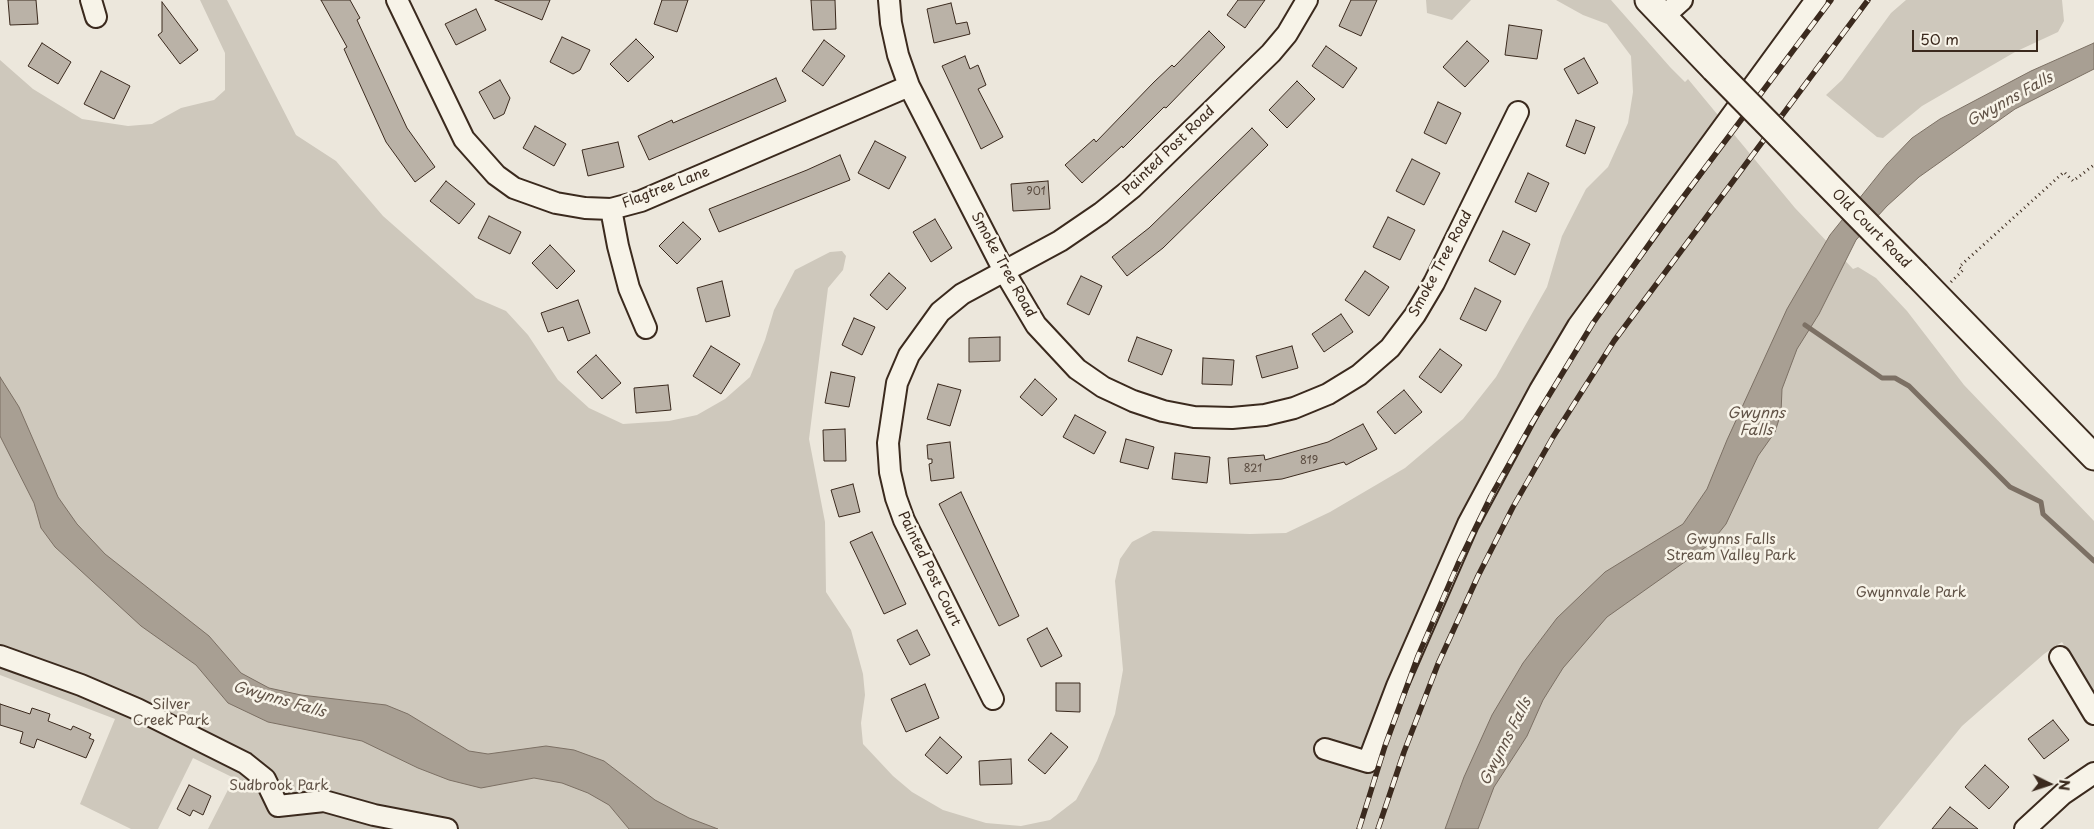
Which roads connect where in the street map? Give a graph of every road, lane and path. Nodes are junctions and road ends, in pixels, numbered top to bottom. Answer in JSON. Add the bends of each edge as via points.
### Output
{"nodes":[{"id":1,"x":396,"y":0,"type":"edge"},
{"id":2,"x":889,"y":0,"type":"edge"},
{"id":3,"x":1307,"y":0,"type":"edge"},
{"id":4,"x":1682,"y":0,"type":"edge"},
{"id":5,"x":1816,"y":0,"type":"edge"},
{"id":6,"x":1656,"y":8,"type":"edge"},
{"id":7,"x":909,"y":86,"type":"junction"},
{"id":8,"x":1518,"y":112,"type":"dead end"},
{"id":9,"x":2094,"y":166,"type":"edge"},
{"id":10,"x":612,"y":208,"type":"junction"},
{"id":11,"x":1004,"y":271,"type":"junction"},
{"id":12,"x":1953,"y":280,"type":"dead end"},
{"id":13,"x":646,"y":328,"type":"dead end"},
{"id":14,"x":2094,"y":457,"type":"edge"},
{"id":15,"x":0,"y":656,"type":"edge"},
{"id":16,"x":2060,"y":657,"type":"dead end"},
{"id":17,"x":993,"y":699,"type":"dead end"},
{"id":18,"x":2094,"y":714,"type":"edge"},
{"id":19,"x":1325,"y":749,"type":"dead end"},
{"id":20,"x":2094,"y":772,"type":"edge"},
{"id":21,"x":447,"y":829,"type":"edge"},
{"id":22,"x":2025,"y":829,"type":"edge"}],
"edges":[{"from":1,"to":10,"type":"street","name":"Flagtree Lane","via":[[464,139],[496,175],[514,188],[556,203]]},
{"from":2,"to":7,"type":"street","name":"Smoke Tree Road","via":[[898,55]]},
{"from":3,"to":11,"type":"street","name":"Painted Post Road","via":[[1287,34],[1271,53],[1132,188],[1101,214],[1060,241]]},
{"from":4,"to":6,"type":"street"},
{"from":5,"to":19,"type":"street","via":[[1584,318],[1540,390],[1468,524],[1368,762]]},
{"from":6,"to":14,"type":"main road","name":"Old Court Road","bridge":true},
{"from":7,"to":10,"type":"street","name":"Flagtree Lane","via":[[641,201]]},
{"from":7,"to":11,"type":"street","name":"Smoke Tree Road"},
{"from":8,"to":11,"type":"street","name":"Smoke Tree Road","via":[[1415,316],[1390,348],[1359,375],[1328,394],[1294,408],[1232,418],[1179,414],[1133,401],[1084,373],[1055,347],[1036,325]]},
{"from":9,"to":12,"type":"path","via":[[2073,181],[2064,172],[1960,267],[1963,270]]},
{"from":10,"to":13,"type":"street","via":[[629,288]]},
{"from":11,"to":17,"type":"street","name":"Painted Post Court","via":[[962,294],[940,312],[924,332],[897,383],[888,443],[890,472],[904,520]]},
{"from":15,"to":21,"type":"street","via":[[137,709],[245,763],[265,779],[278,806],[324,801],[374,815]]},
{"from":16,"to":18,"type":"street"},
{"from":20,"to":22,"type":"street","via":[[2063,794]]}]}
